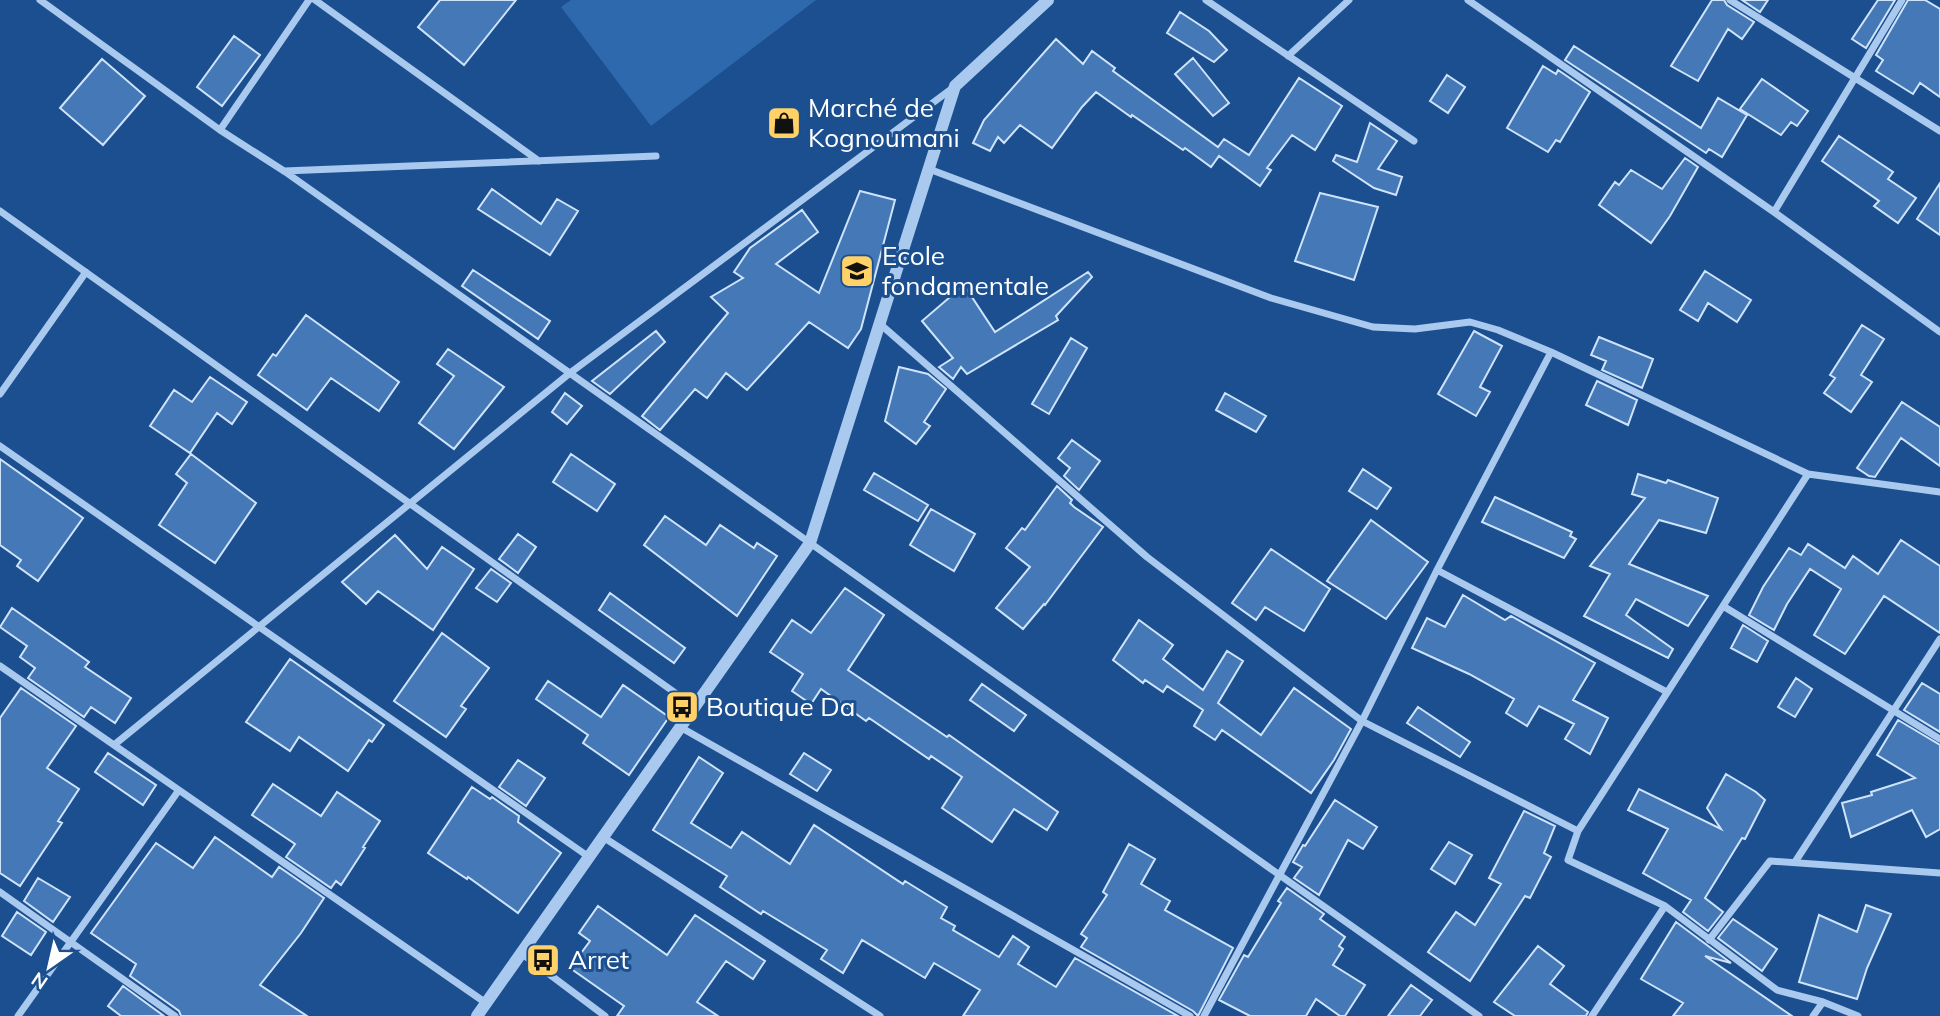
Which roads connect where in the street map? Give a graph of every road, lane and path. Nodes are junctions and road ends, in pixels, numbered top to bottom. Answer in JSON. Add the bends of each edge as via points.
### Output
{"nodes":[{"id":1,"x":40,"y":0,"type":"edge"},
{"id":2,"x":309,"y":0,"type":"edge"},
{"id":3,"x":315,"y":0,"type":"edge"},
{"id":4,"x":1048,"y":0,"type":"edge"},
{"id":5,"x":1206,"y":0,"type":"edge"},
{"id":6,"x":1349,"y":0,"type":"edge"},
{"id":7,"x":1468,"y":0,"type":"edge"},
{"id":8,"x":1730,"y":0,"type":"edge"},
{"id":9,"x":1902,"y":0,"type":"edge"},
{"id":10,"x":1288,"y":56,"type":"junction"},
{"id":11,"x":1854,"y":79,"type":"junction"},
{"id":12,"x":955,"y":86,"type":"junction"},
{"id":13,"x":220,"y":130,"type":"junction"},
{"id":14,"x":1940,"y":131,"type":"edge"},
{"id":15,"x":1414,"y":141,"type":"dead end"},
{"id":16,"x":656,"y":156,"type":"dead end"},
{"id":17,"x":539,"y":161,"type":"junction"},
{"id":18,"x":929,"y":169,"type":"junction"},
{"id":19,"x":284,"y":171,"type":"junction"},
{"id":20,"x":0,"y":211,"type":"edge"},
{"id":21,"x":1774,"y":212,"type":"junction"},
{"id":22,"x":86,"y":272,"type":"junction"},
{"id":23,"x":880,"y":324,"type":"junction"},
{"id":24,"x":1940,"y":332,"type":"edge"},
{"id":25,"x":1551,"y":352,"type":"junction"},
{"id":26,"x":570,"y":373,"type":"junction"},
{"id":27,"x":0,"y":394,"type":"edge"},
{"id":28,"x":0,"y":446,"type":"edge"},
{"id":29,"x":1808,"y":474,"type":"junction"},
{"id":30,"x":1940,"y":492,"type":"edge"},
{"id":31,"x":411,"y":504,"type":"junction"},
{"id":32,"x":810,"y":544,"type":"junction"},
{"id":33,"x":1437,"y":570,"type":"junction"},
{"id":34,"x":1723,"y":606,"type":"junction"},
{"id":35,"x":260,"y":627,"type":"junction"},
{"id":36,"x":1940,"y":639,"type":"edge"},
{"id":37,"x":0,"y":666,"type":"edge"},
{"id":38,"x":1668,"y":692,"type":"junction"},
{"id":39,"x":695,"y":707,"type":"junction"},
{"id":40,"x":1894,"y":710,"type":"junction"},
{"id":41,"x":1362,"y":721,"type":"junction"},
{"id":42,"x":680,"y":727,"type":"junction"},
{"id":43,"x":1940,"y":739,"type":"edge"},
{"id":44,"x":114,"y":745,"type":"junction"},
{"id":45,"x":179,"y":790,"type":"junction"},
{"id":46,"x":1578,"y":831,"type":"junction"},
{"id":47,"x":603,"y":837,"type":"junction"},
{"id":48,"x":589,"y":857,"type":"junction"},
{"id":49,"x":1795,"y":862,"type":"junction"},
{"id":50,"x":1940,"y":873,"type":"edge"},
{"id":51,"x":1279,"y":875,"type":"junction"},
{"id":52,"x":0,"y":892,"type":"edge"},
{"id":53,"x":1665,"y":906,"type":"junction"},
{"id":54,"x":1709,"y":940,"type":"junction"},
{"id":55,"x":71,"y":942,"type":"junction"},
{"id":56,"x":522,"y":953,"type":"junction"},
{"id":57,"x":1823,"y":1002,"type":"junction"},
{"id":58,"x":486,"y":1003,"type":"junction"},
{"id":59,"x":18,"y":1016,"type":"edge"},
{"id":60,"x":175,"y":1016,"type":"edge"},
{"id":61,"x":477,"y":1016,"type":"edge"},
{"id":62,"x":605,"y":1016,"type":"edge"},
{"id":63,"x":880,"y":1016,"type":"edge"},
{"id":64,"x":1190,"y":1016,"type":"edge"},
{"id":65,"x":1203,"y":1016,"type":"edge"},
{"id":66,"x":1479,"y":1016,"type":"edge"},
{"id":67,"x":1592,"y":1016,"type":"edge"},
{"id":68,"x":1813,"y":1016,"type":"edge"},
{"id":69,"x":1858,"y":1016,"type":"edge"}],
"edges":[{"from":1,"to":13,"type":"street"},
{"from":2,"to":13,"type":"street"},
{"from":3,"to":17,"type":"street"},
{"from":4,"to":12,"type":"street"},
{"from":5,"to":10,"type":"street"},
{"from":6,"to":10,"type":"street"},
{"from":7,"to":21,"type":"street"},
{"from":8,"to":11,"type":"street"},
{"from":9,"to":11,"type":"street"},
{"from":10,"to":15,"type":"street"},
{"from":11,"to":14,"type":"street"},
{"from":11,"to":21,"type":"street"},
{"from":12,"to":18,"type":"street"},
{"from":12,"to":26,"type":"street"},
{"from":13,"to":19,"type":"street"},
{"from":16,"to":17,"type":"street"},
{"from":17,"to":19,"type":"street"},
{"from":18,"to":23,"type":"street"},
{"from":18,"to":25,"type":"street","via":[[1271,298],[1373,327],[1415,329],[1470,322]]},
{"from":19,"to":26,"type":"street"},
{"from":20,"to":22,"type":"street"},
{"from":21,"to":24,"type":"street"},
{"from":22,"to":27,"type":"street"},
{"from":22,"to":31,"type":"street"},
{"from":23,"to":32,"type":"street"},
{"from":23,"to":41,"type":"street","via":[[1147,557]]},
{"from":25,"to":29,"type":"street"},
{"from":25,"to":33,"type":"street"},
{"from":26,"to":31,"type":"street"},
{"from":26,"to":32,"type":"street"},
{"from":28,"to":35,"type":"street"},
{"from":29,"to":30,"type":"street"},
{"from":29,"to":34,"type":"street"},
{"from":31,"to":35,"type":"street"},
{"from":31,"to":39,"type":"street"},
{"from":32,"to":39,"type":"street"},
{"from":32,"to":51,"type":"street"},
{"from":33,"to":38,"type":"street"},
{"from":33,"to":41,"type":"street"},
{"from":34,"to":38,"type":"street"},
{"from":34,"to":40,"type":"street"},
{"from":35,"to":44,"type":"street"},
{"from":35,"to":48,"type":"street"},
{"from":36,"to":40,"type":"street"},
{"from":37,"to":44,"type":"street"},
{"from":38,"to":46,"type":"street"},
{"from":39,"to":42,"type":"street"},
{"from":40,"to":43,"type":"street"},
{"from":40,"to":49,"type":"street"},
{"from":41,"to":46,"type":"street"},
{"from":41,"to":51,"type":"street"},
{"from":42,"to":47,"type":"street"},
{"from":42,"to":64,"type":"street"},
{"from":44,"to":45,"type":"street"},
{"from":45,"to":55,"type":"street"},
{"from":45,"to":58,"type":"street"},
{"from":46,"to":53,"type":"street","via":[[1568,860]]},
{"from":47,"to":48,"type":"street"},
{"from":47,"to":63,"type":"street"},
{"from":48,"to":56,"type":"street"},
{"from":49,"to":50,"type":"street"},
{"from":49,"to":54,"type":"street","via":[[1770,861]]},
{"from":51,"to":65,"type":"street"},
{"from":51,"to":66,"type":"street"},
{"from":52,"to":55,"type":"street"},
{"from":53,"to":54,"type":"street"},
{"from":53,"to":67,"type":"street"},
{"from":54,"to":57,"type":"street","via":[[1777,990]]},
{"from":55,"to":59,"type":"street"},
{"from":55,"to":60,"type":"street"},
{"from":56,"to":58,"type":"street"},
{"from":56,"to":62,"type":"street"},
{"from":57,"to":68,"type":"street"},
{"from":57,"to":69,"type":"street"},
{"from":58,"to":61,"type":"street"}]}
